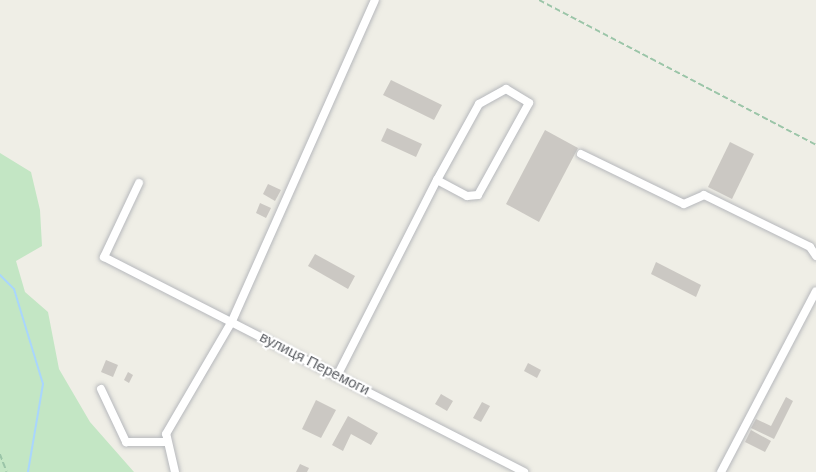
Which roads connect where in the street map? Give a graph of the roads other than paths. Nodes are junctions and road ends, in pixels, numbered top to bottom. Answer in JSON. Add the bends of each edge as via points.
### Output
{"nodes":[{"id":1,"x":375,"y":0,"type":"edge"},
{"id":2,"x":581,"y":154,"type":"dead end"},
{"id":3,"x":437,"y":180,"type":"junction"},
{"id":4,"x":139,"y":183,"type":"dead end"},
{"id":5,"x":816,"y":256,"type":"edge"},
{"id":6,"x":816,"y":291,"type":"edge"},
{"id":7,"x":232,"y":321,"type":"junction"},
{"id":8,"x":338,"y":374,"type":"junction"},
{"id":9,"x":101,"y":388,"type":"dead end"},
{"id":10,"x":165,"y":442,"type":"junction"},
{"id":11,"x":175,"y":472,"type":"edge"},
{"id":12,"x":524,"y":472,"type":"edge"},
{"id":13,"x":721,"y":472,"type":"edge"}],
"edges":[{"from":1,"to":7,"type":"street"},
{"from":2,"to":5,"type":"street","via":[[684,204],[704,195],[810,247]]},
{"from":3,"to":3,"type":"street","via":[[479,104],[506,89],[529,103],[478,195],[467,196]]},
{"from":3,"to":8,"type":"street"},
{"from":4,"to":7,"type":"street","name":"вулиця Перемоги","via":[[104,257]]},
{"from":6,"to":13,"type":"street"},
{"from":7,"to":8,"type":"street","name":"вулиця Перемоги"},
{"from":7,"to":10,"type":"street"},
{"from":8,"to":12,"type":"street","name":"вулиця Перемоги"},
{"from":9,"to":10,"type":"street","via":[[126,442]]},
{"from":10,"to":11,"type":"street"}]}
